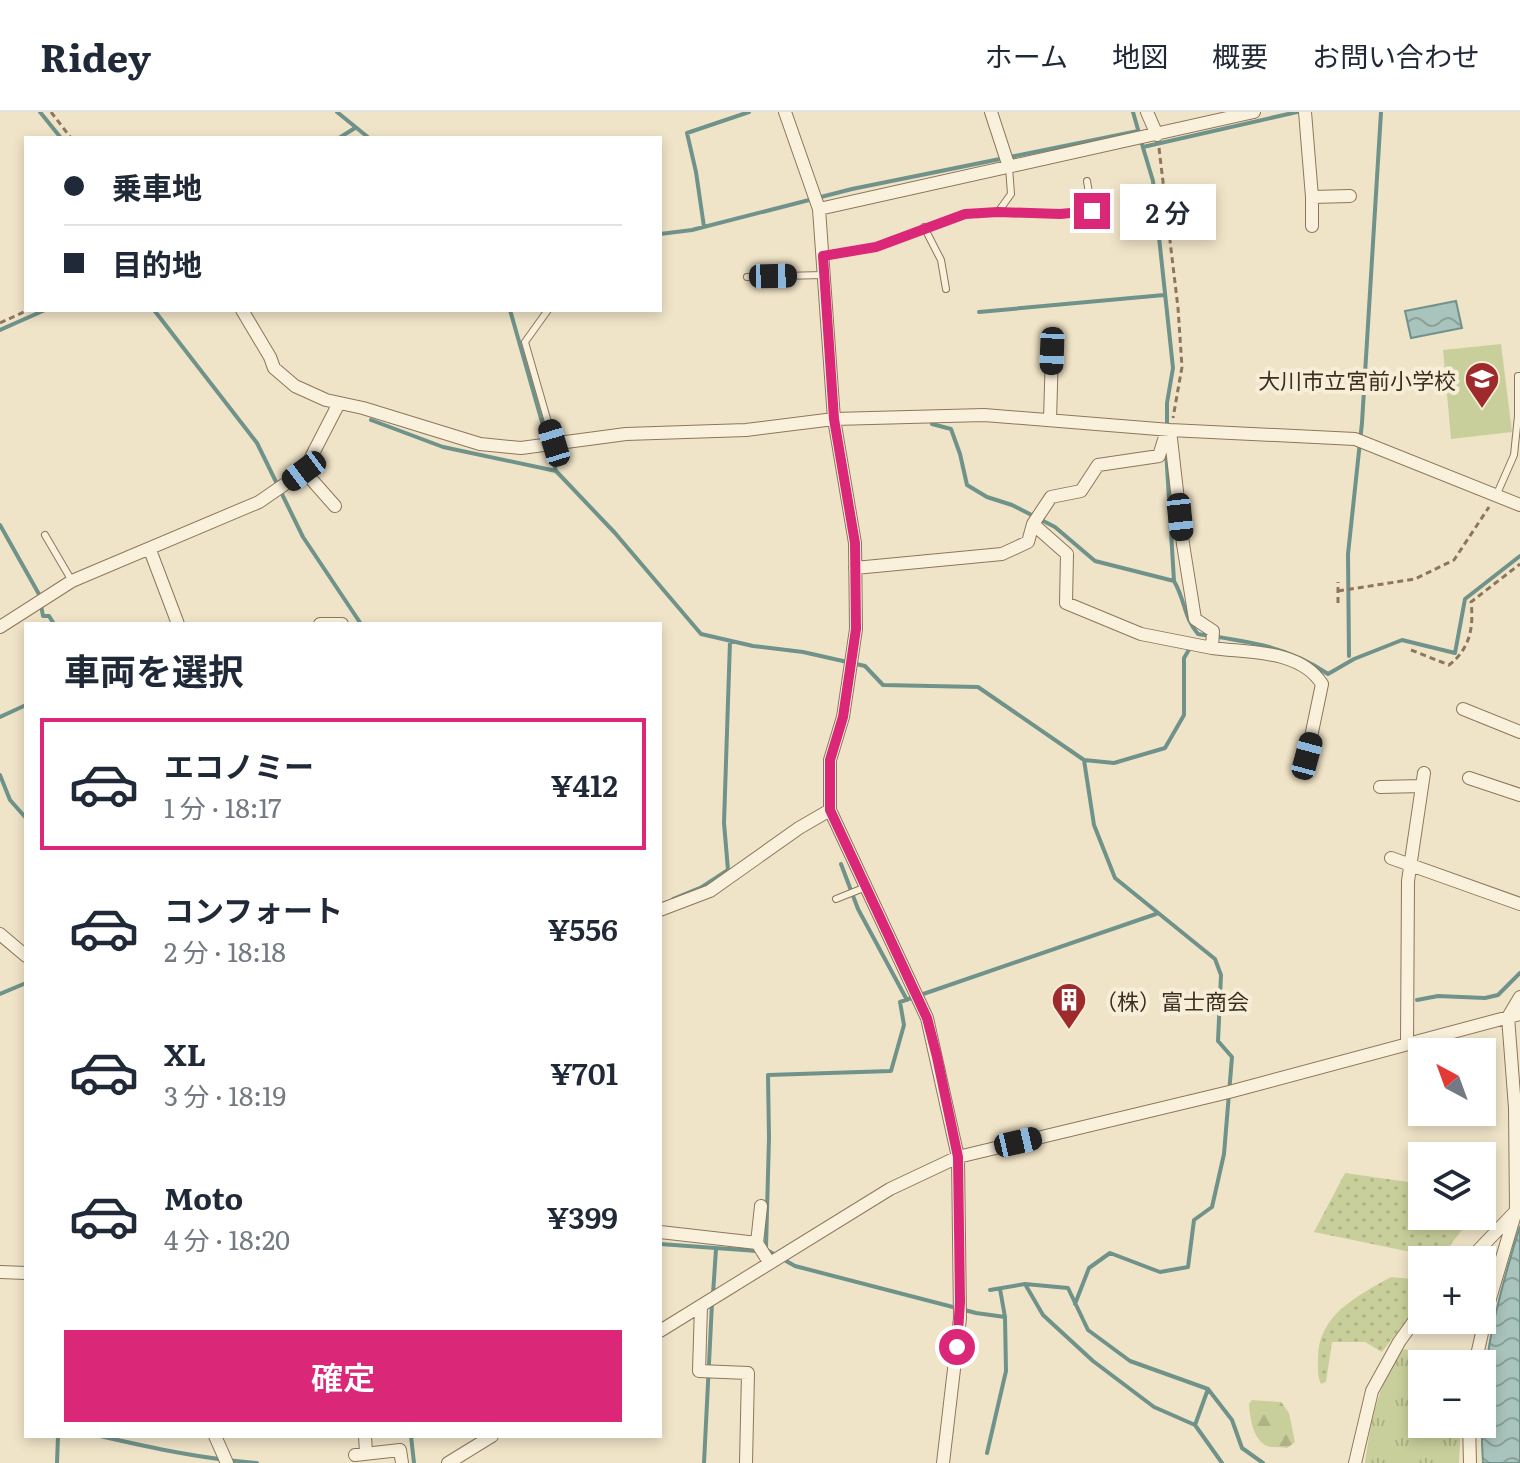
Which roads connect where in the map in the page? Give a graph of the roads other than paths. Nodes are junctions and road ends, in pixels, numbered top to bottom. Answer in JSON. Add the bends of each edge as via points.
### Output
{"nodes":[{"id":1,"x":785,"y":112,"type":"edge"},
{"id":2,"x":991,"y":112,"type":"edge"},
{"id":3,"x":1147,"y":112,"type":"edge"},
{"id":4,"x":1254,"y":112,"type":"edge"},
{"id":5,"x":1305,"y":113,"type":"edge"},
{"id":6,"x":1158,"y":142,"type":"junction"},
{"id":7,"x":1009,"y":167,"type":"junction"},
{"id":8,"x":1087,"y":181,"type":"dead end"},
{"id":9,"x":1350,"y":196,"type":"dead end"},
{"id":10,"x":1312,"y":197,"type":"junction"},
{"id":11,"x":817,"y":202,"type":"junction"},
{"id":12,"x":998,"y":212,"type":"junction"},
{"id":13,"x":1312,"y":226,"type":"dead end"},
{"id":14,"x":924,"y":227,"type":"junction"},
{"id":15,"x":823,"y":256,"type":"junction"},
{"id":16,"x":824,"y":275,"type":"junction"},
{"id":17,"x":747,"y":277,"type":"dead end"},
{"id":18,"x":946,"y":289,"type":"dead end"},
{"id":19,"x":243,"y":312,"type":"edge"},
{"id":20,"x":547,"y":312,"type":"edge"},
{"id":21,"x":1052,"y":351,"type":"dead end"},
{"id":22,"x":1520,"y":376,"type":"edge"},
{"id":23,"x":339,"y":403,"type":"junction"},
{"id":24,"x":834,"y":419,"type":"junction"},
{"id":25,"x":1050,"y":420,"type":"junction"},
{"id":26,"x":1168,"y":430,"type":"junction"},
{"id":27,"x":554,"y":443,"type":"junction"},
{"id":28,"x":304,"y":471,"type":"junction"},
{"id":29,"x":1496,"y":496,"type":"junction"},
{"id":30,"x":1520,"y":505,"type":"edge"},
{"id":31,"x":335,"y":506,"type":"dead end"},
{"id":32,"x":1033,"y":524,"type":"junction"},
{"id":33,"x":45,"y":535,"type":"dead end"},
{"id":34,"x":150,"y":550,"type":"junction"},
{"id":35,"x":855,"y":568,"type":"junction"},
{"id":36,"x":72,"y":581,"type":"junction"},
{"id":37,"x":177,"y":622,"type":"edge"},
{"id":38,"x":0,"y":627,"type":"edge"},
{"id":39,"x":1212,"y":648,"type":"junction"},
{"id":40,"x":1463,"y":709,"type":"dead end"},
{"id":41,"x":1520,"y":732,"type":"edge"},
{"id":42,"x":1307,"y":756,"type":"dead end"},
{"id":43,"x":1469,"y":778,"type":"dead end"},
{"id":44,"x":1380,"y":787,"type":"dead end"},
{"id":45,"x":1520,"y":795,"type":"edge"},
{"id":46,"x":830,"y":810,"type":"junction"},
{"id":47,"x":1391,"y":858,"type":"dead end"},
{"id":48,"x":1410,"y":865,"type":"junction"},
{"id":49,"x":861,"y":889,"type":"junction"},
{"id":50,"x":836,"y":899,"type":"dead end"},
{"id":51,"x":663,"y":903,"type":"edge"},
{"id":52,"x":1520,"y":904,"type":"edge"},
{"id":53,"x":0,"y":934,"type":"edge"},
{"id":54,"x":24,"y":954,"type":"edge"},
{"id":55,"x":1520,"y":997,"type":"edge"},
{"id":56,"x":1514,"y":1015,"type":"edge"},
{"id":57,"x":1407,"y":1044,"type":"junction"},
{"id":58,"x":958,"y":1157,"type":"junction"},
{"id":59,"x":761,"y":1206,"type":"dead end"},
{"id":60,"x":1516,"y":1211,"type":"junction"},
{"id":61,"x":662,"y":1232,"type":"edge"},
{"id":62,"x":1482,"y":1246,"type":"edge"},
{"id":63,"x":768,"y":1253,"type":"junction"},
{"id":64,"x":0,"y":1272,"type":"edge"},
{"id":65,"x":24,"y":1273,"type":"edge"},
{"id":66,"x":701,"y":1306,"type":"junction"},
{"id":67,"x":1408,"y":1329,"type":"edge"},
{"id":68,"x":662,"y":1330,"type":"edge"},
{"id":69,"x":1478,"y":1350,"type":"edge"},
{"id":70,"x":216,"y":1438,"type":"edge"},
{"id":71,"x":364,"y":1438,"type":"edge"},
{"id":72,"x":489,"y":1438,"type":"edge"},
{"id":73,"x":1469,"y":1438,"type":"edge"},
{"id":74,"x":454,"y":1461,"type":"edge"},
{"id":75,"x":227,"y":1463,"type":"edge"},
{"id":76,"x":402,"y":1463,"type":"edge"},
{"id":77,"x":746,"y":1463,"type":"edge"},
{"id":78,"x":943,"y":1463,"type":"edge"},
{"id":79,"x":1355,"y":1463,"type":"edge"},
{"id":80,"x":1470,"y":1463,"type":"edge"}],
"edges":[{"from":1,"to":11,"type":"street"},
{"from":2,"to":7,"type":"street"},
{"from":3,"to":6,"type":"street"},
{"from":4,"to":6,"type":"street"},
{"from":5,"to":10,"type":"street"},
{"from":6,"to":7,"type":"street"},
{"from":7,"to":11,"type":"street"},
{"from":7,"to":12,"type":"lane","via":[[1011,194]]},
{"from":8,"to":12,"type":"lane","via":[[1092,211]]},
{"from":9,"to":10,"type":"street"},
{"from":10,"to":13,"type":"street"},
{"from":11,"to":15,"type":"street"},
{"from":12,"to":14,"type":"lane","via":[[965,214]]},
{"from":14,"to":15,"type":"lane","via":[[876,247]]},
{"from":14,"to":18,"type":"lane","via":[[941,260]]},
{"from":15,"to":16,"type":"street"},
{"from":16,"to":17,"type":"lane"},
{"from":16,"to":24,"type":"street"},
{"from":19,"to":23,"type":"street","via":[[274,368],[295,386]]},
{"from":20,"to":27,"type":"lane","via":[[525,342]]},
{"from":21,"to":25,"type":"street"},
{"from":22,"to":29,"type":"lane","via":[[1514,455]]},
{"from":23,"to":27,"type":"street","via":[[480,444],[521,448]]},
{"from":23,"to":28,"type":"street"},
{"from":24,"to":25,"type":"street","via":[[984,415]]},
{"from":24,"to":27,"type":"street"},
{"from":24,"to":35,"type":"street"},
{"from":25,"to":26,"type":"street"},
{"from":26,"to":29,"type":"street","via":[[1360,441]]},
{"from":26,"to":32,"type":"street","via":[[1159,456],[1098,465],[1081,491],[1051,497]]},
{"from":26,"to":39,"type":"street","via":[[1195,619],[1213,631]]},
{"from":28,"to":31,"type":"street"},
{"from":28,"to":34,"type":"street","via":[[259,502]]},
{"from":29,"to":30,"type":"street"},
{"from":32,"to":35,"type":"street","via":[[1028,542],[1002,554]]},
{"from":32,"to":39,"type":"street","via":[[1067,554],[1066,603],[1141,634]]},
{"from":33,"to":36,"type":"lane"},
{"from":34,"to":36,"type":"street"},
{"from":34,"to":37,"type":"street"},
{"from":35,"to":46,"type":"street","via":[[856,629],[843,717],[830,760]]},
{"from":36,"to":38,"type":"street"},
{"from":39,"to":42,"type":"street","via":[[1278,656],[1314,671],[1322,684]]},
{"from":40,"to":41,"type":"street"},
{"from":43,"to":45,"type":"street"},
{"from":44,"to":48,"type":"street","via":[[1423,780]]},
{"from":46,"to":49,"type":"street"},
{"from":46,"to":51,"type":"street","via":[[710,891]]},
{"from":47,"to":48,"type":"street"},
{"from":48,"to":52,"type":"street"},
{"from":48,"to":57,"type":"street"},
{"from":49,"to":50,"type":"lane"},
{"from":49,"to":58,"type":"street","via":[[927,1018]]},
{"from":53,"to":54,"type":"street"},
{"from":55,"to":56,"type":"street"},
{"from":56,"to":57,"type":"street"},
{"from":56,"to":60,"type":"street"},
{"from":57,"to":58,"type":"street"},
{"from":58,"to":63,"type":"street"},
{"from":58,"to":78,"type":"street","via":[[960,1318]]},
{"from":59,"to":63,"type":"street"},
{"from":60,"to":62,"type":"street"},
{"from":60,"to":69,"type":"street"},
{"from":61,"to":63,"type":"street"},
{"from":63,"to":66,"type":"street"},
{"from":64,"to":65,"type":"street"},
{"from":66,"to":68,"type":"street"},
{"from":66,"to":77,"type":"street","via":[[699,1371],[748,1373]]},
{"from":67,"to":79,"type":"street","via":[[1372,1391]]},
{"from":70,"to":75,"type":"street"},
{"from":71,"to":76,"type":"street","via":[[360,1454],[400,1450]]},
{"from":72,"to":74,"type":"street"},
{"from":73,"to":80,"type":"street"}]}
